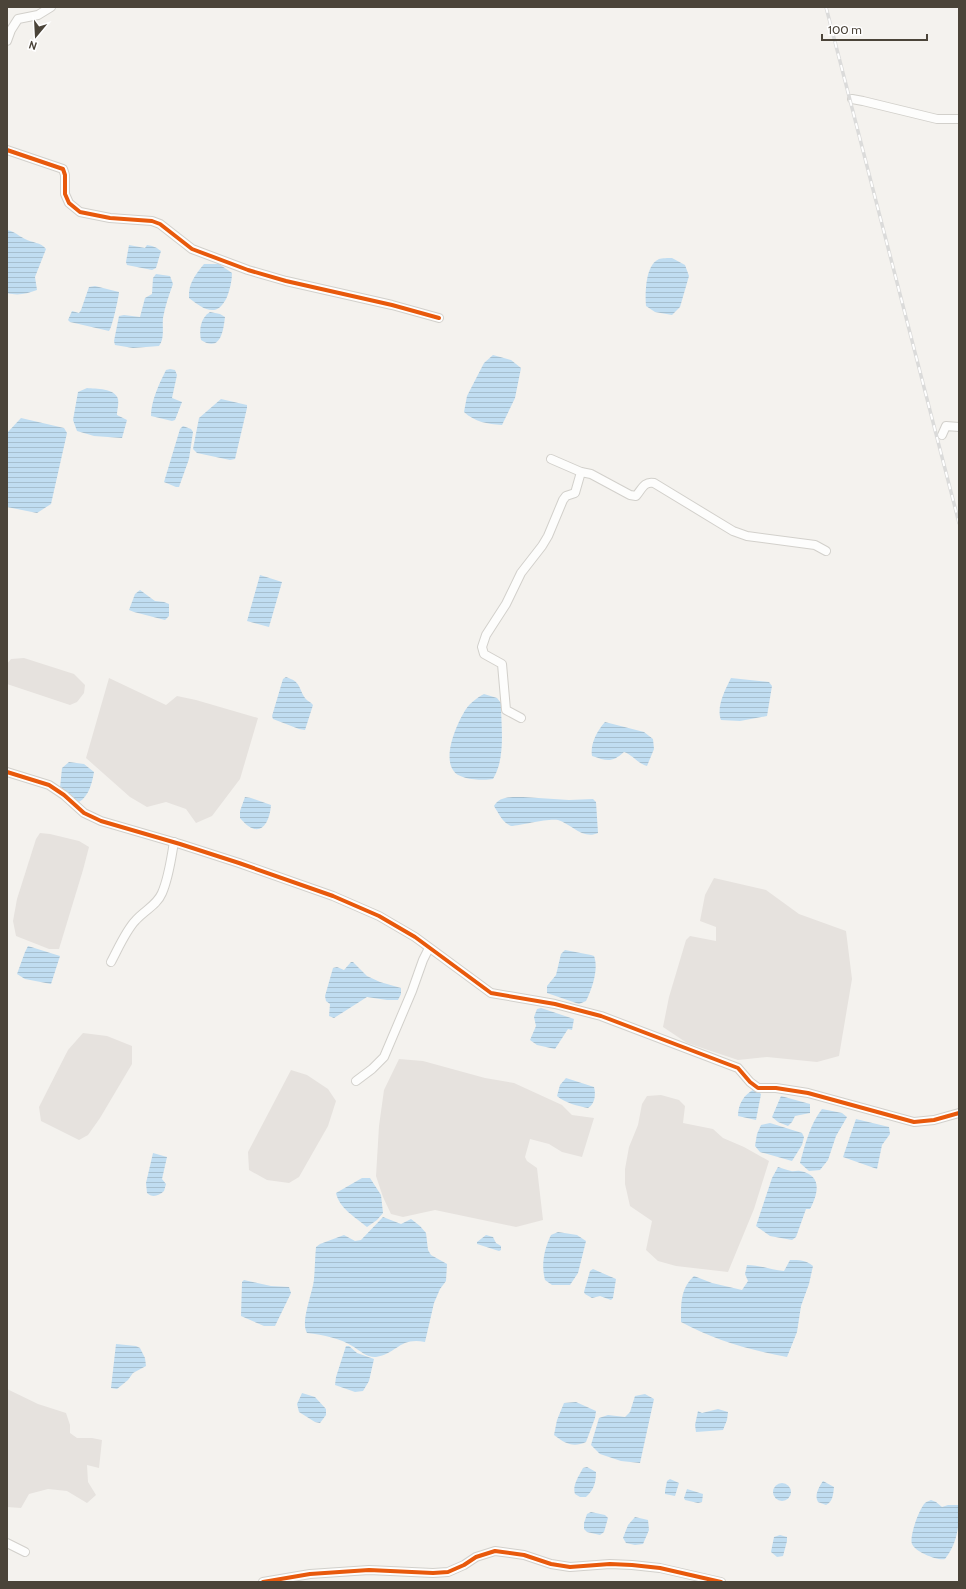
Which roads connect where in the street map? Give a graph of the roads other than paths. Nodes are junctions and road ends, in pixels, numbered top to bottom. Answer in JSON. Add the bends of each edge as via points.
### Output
{"nodes":[{"id":1,"x":51,"y":7,"type":"edge"},
{"id":2,"x":7,"y":41,"type":"edge"},
{"id":3,"x":852,"y":99,"type":"dead end"},
{"id":4,"x":959,"y":119,"type":"edge"},
{"id":5,"x":7,"y":150,"type":"edge"},
{"id":6,"x":438,"y":318,"type":"dead end"},
{"id":7,"x":959,"y":428,"type":"edge"},
{"id":8,"x":942,"y":435,"type":"dead end"},
{"id":9,"x":551,"y":459,"type":"dead end"},
{"id":10,"x":580,"y":472,"type":"junction"},
{"id":11,"x":826,"y":551,"type":"dead end"},
{"id":12,"x":521,"y":718,"type":"dead end"},
{"id":13,"x":7,"y":772,"type":"edge"},
{"id":14,"x":174,"y":842,"type":"junction"},
{"id":15,"x":429,"y":948,"type":"junction"},
{"id":16,"x":111,"y":962,"type":"dead end"},
{"id":17,"x":356,"y":1081,"type":"dead end"},
{"id":18,"x":959,"y":1113,"type":"edge"},
{"id":19,"x":7,"y":1543,"type":"edge"},
{"id":20,"x":25,"y":1552,"type":"dead end"},
{"id":21,"x":263,"y":1582,"type":"edge"},
{"id":22,"x":721,"y":1582,"type":"edge"}],
"edges":[{"from":1,"to":2,"type":"street","via":[[38,15],[18,19]]},
{"from":3,"to":4,"type":"street","via":[[937,119]]},
{"from":5,"to":6,"type":"street","via":[[63,169],[65,194],[69,203],[80,212],[110,218],[152,221],[160,224],[192,249],[248,270]]},
{"from":7,"to":8,"type":"street","via":[[946,426]]},
{"from":9,"to":10,"type":"street"},
{"from":10,"to":11,"type":"street","via":[[591,474],[636,496],[644,484],[654,483],[734,531],[747,536],[816,545]]},
{"from":10,"to":12,"type":"street","via":[[575,493],[563,500],[548,536],[521,573],[506,604],[486,635],[482,648],[484,654],[502,664],[506,710]]},
{"from":13,"to":14,"type":"street","via":[[49,785],[84,813],[101,821]]},
{"from":14,"to":15,"type":"street","via":[[339,899],[379,916]]},
{"from":14,"to":16,"type":"street","via":[[162,894],[156,903],[136,920]]},
{"from":15,"to":17,"type":"street","via":[[384,1057]]},
{"from":15,"to":18,"type":"street","via":[[491,993],[555,1004],[601,1016],[738,1068],[758,1088],[808,1093],[914,1122]]},
{"from":19,"to":20,"type":"street"},
{"from":21,"to":22,"type":"street","via":[[310,1574],[369,1570],[448,1572],[476,1557],[495,1551],[524,1555],[570,1567],[632,1565],[660,1568]]}]}
